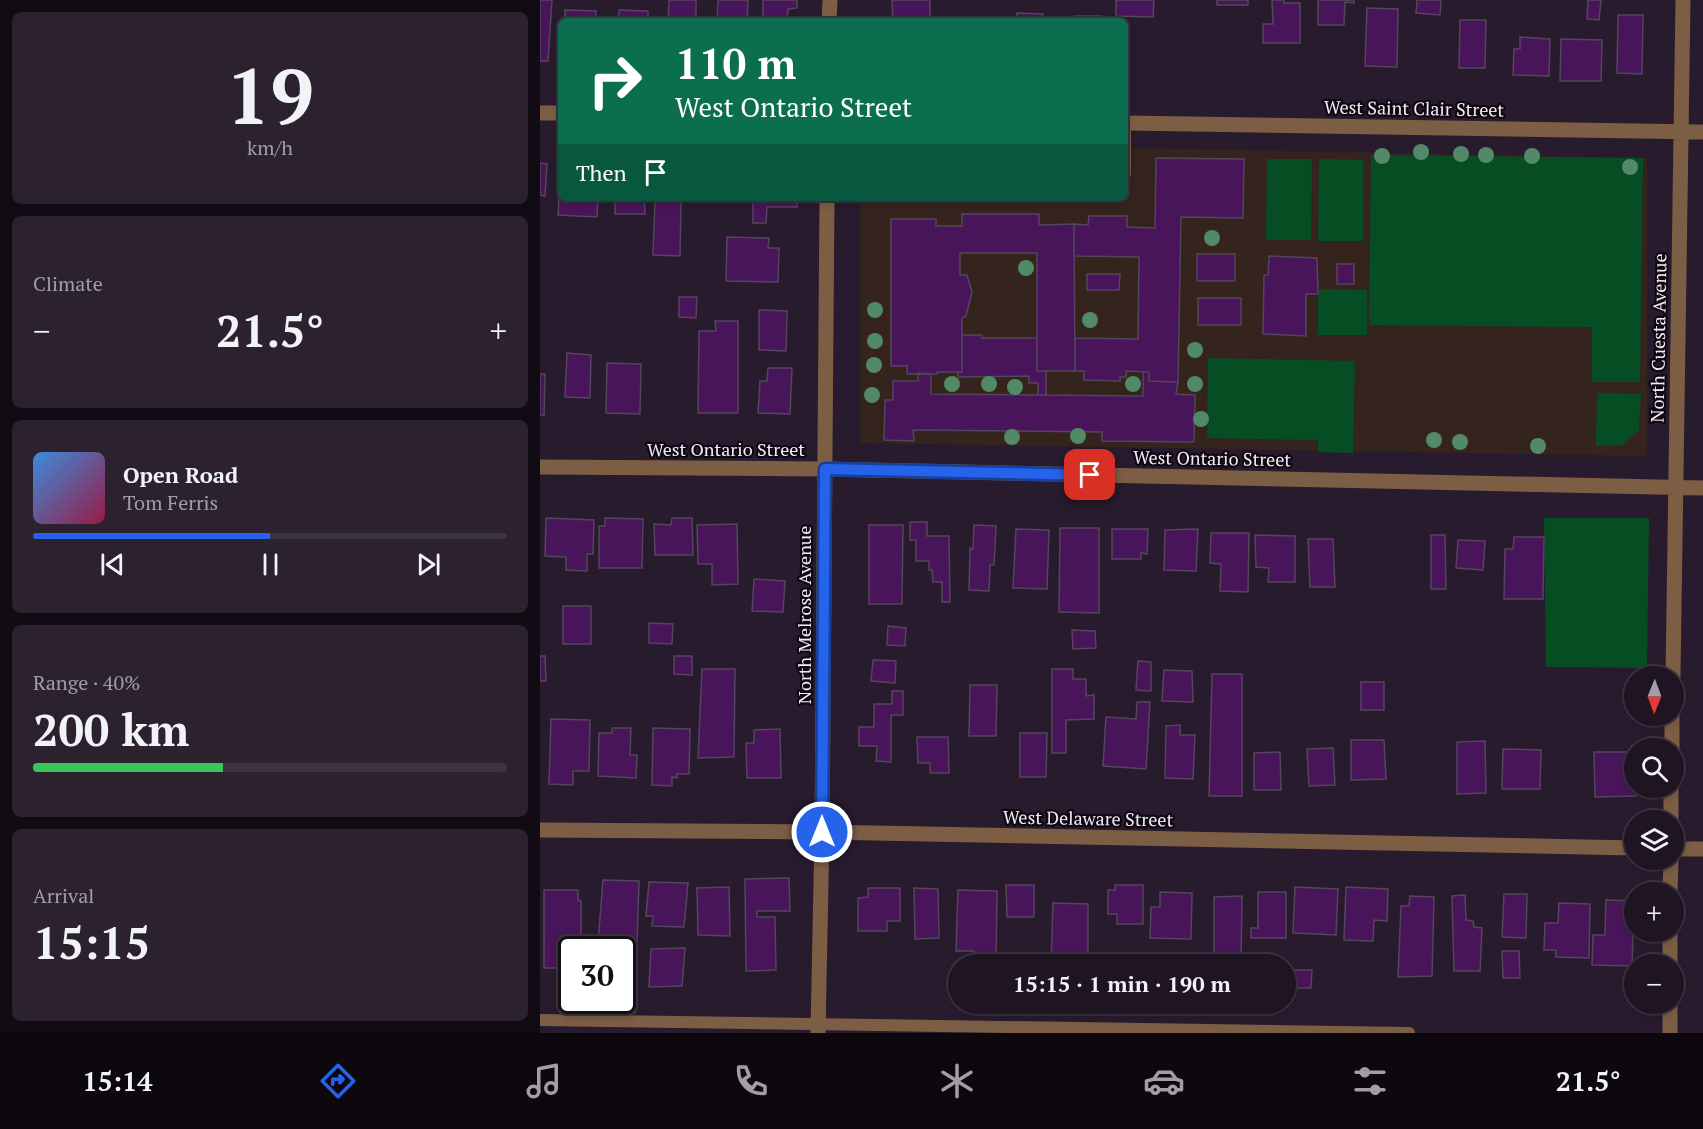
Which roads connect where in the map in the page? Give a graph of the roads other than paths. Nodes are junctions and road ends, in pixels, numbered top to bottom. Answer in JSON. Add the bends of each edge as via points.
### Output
{"nodes":[{"id":1,"x":830,"y":0,"type":"edge"},
{"id":2,"x":1683,"y":0,"type":"edge"},
{"id":3,"x":829,"y":18,"type":"edge"},
{"id":4,"x":540,"y":112,"type":"edge"},
{"id":5,"x":558,"y":113,"type":"edge"},
{"id":6,"x":1128,"y":123,"type":"edge"},
{"id":7,"x":1682,"y":132,"type":"junction"},
{"id":8,"x":1703,"y":132,"type":"edge"},
{"id":9,"x":827,"y":201,"type":"edge"},
{"id":10,"x":540,"y":467,"type":"edge"},
{"id":11,"x":825,"y":469,"type":"junction"},
{"id":12,"x":1676,"y":488,"type":"junction"},
{"id":13,"x":1703,"y":488,"type":"edge"},
{"id":14,"x":1673,"y":666,"type":"edge"},
{"id":15,"x":540,"y":830,"type":"edge"},
{"id":16,"x":822,"y":832,"type":"junction"},
{"id":17,"x":1624,"y":848,"type":"edge"},
{"id":18,"x":1684,"y":849,"type":"edge"},
{"id":19,"x":1703,"y":849,"type":"edge"},
{"id":20,"x":1670,"y":1014,"type":"edge"},
{"id":21,"x":540,"y":1020,"type":"edge"},
{"id":22,"x":818,"y":1028,"type":"edge"},
{"id":23,"x":1409,"y":1033,"type":"edge"},
{"id":24,"x":1670,"y":1033,"type":"edge"}],
"edges":[{"from":1,"to":3,"type":"street"},
{"from":2,"to":7,"type":"street","name":"North Cuesta Avenue"},
{"from":4,"to":5,"type":"street"},
{"from":6,"to":7,"type":"street","name":"West Saint Clair Street"},
{"from":7,"to":8,"type":"street","name":"West Saint Clair Street"},
{"from":7,"to":12,"type":"street","name":"North Cuesta Avenue"},
{"from":9,"to":11,"type":"street","name":"North Melrose Avenue"},
{"from":10,"to":11,"type":"street","name":"West Ontario Street"},
{"from":11,"to":12,"type":"street","name":"West Ontario Street"},
{"from":11,"to":16,"type":"street","name":"North Melrose Avenue"},
{"from":12,"to":13,"type":"street","name":"West Ontario Street"},
{"from":12,"to":14,"type":"street","name":"North Cuesta Avenue"},
{"from":15,"to":16,"type":"street","name":"West Delaware Street"},
{"from":16,"to":17,"type":"street","name":"West Delaware Street"},
{"from":16,"to":22,"type":"street","name":"North Melrose Avenue"},
{"from":18,"to":19,"type":"street"},
{"from":20,"to":24,"type":"street"},
{"from":21,"to":22,"type":"lane"},
{"from":22,"to":23,"type":"lane"}]}
